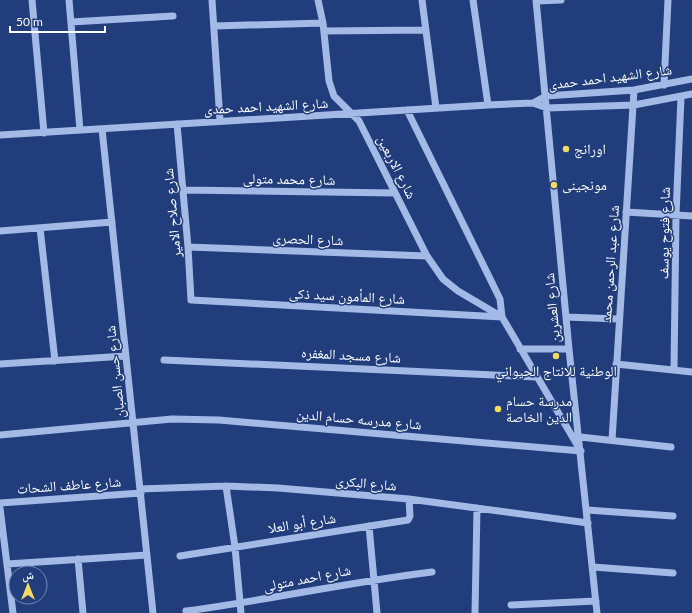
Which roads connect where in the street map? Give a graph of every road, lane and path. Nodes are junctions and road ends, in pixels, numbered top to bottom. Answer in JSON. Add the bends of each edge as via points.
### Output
{"nodes":[{"id":1,"x":32,"y":0,"type":"edge"},
{"id":2,"x":69,"y":0,"type":"edge"},
{"id":3,"x":212,"y":0,"type":"edge"},
{"id":4,"x":318,"y":0,"type":"edge"},
{"id":5,"x":422,"y":0,"type":"edge"},
{"id":6,"x":473,"y":0,"type":"edge"},
{"id":7,"x":537,"y":0,"type":"edge"},
{"id":8,"x":561,"y":0,"type":"edge"},
{"id":9,"x":668,"y":0,"type":"edge"},
{"id":10,"x":173,"y":16,"type":"dead end"},
{"id":11,"x":71,"y":22,"type":"junction"},
{"id":12,"x":323,"y":23,"type":"junction"},
{"id":13,"x":214,"y":26,"type":"junction"},
{"id":14,"x":425,"y":30,"type":"junction"},
{"id":15,"x":324,"y":31,"type":"junction"},
{"id":16,"x":692,"y":79,"type":"edge"},
{"id":17,"x":664,"y":85,"type":"junction"},
{"id":18,"x":634,"y":90,"type":"junction"},
{"id":19,"x":692,"y":94,"type":"edge"},
{"id":20,"x":546,"y":96,"type":"junction"},
{"id":21,"x":681,"y":97,"type":"junction"},
{"id":22,"x":533,"y":103,"type":"junction"},
{"id":23,"x":488,"y":105,"type":"junction"},
{"id":24,"x":634,"y":105,"type":"junction"},
{"id":25,"x":436,"y":108,"type":"junction"},
{"id":26,"x":547,"y":108,"type":"junction"},
{"id":27,"x":407,"y":110,"type":"junction"},
{"id":28,"x":352,"y":114,"type":"junction"},
{"id":29,"x":220,"y":121,"type":"junction"},
{"id":30,"x":177,"y":124,"type":"junction"},
{"id":31,"x":102,"y":129,"type":"junction"},
{"id":32,"x":80,"y":130,"type":"junction"},
{"id":33,"x":44,"y":133,"type":"junction"},
{"id":34,"x":0,"y":136,"type":"edge"},
{"id":35,"x":183,"y":190,"type":"junction"},
{"id":36,"x":395,"y":193,"type":"junction"},
{"id":37,"x":626,"y":212,"type":"junction"},
{"id":38,"x":676,"y":215,"type":"junction"},
{"id":39,"x":692,"y":216,"type":"edge"},
{"id":40,"x":112,"y":222,"type":"junction"},
{"id":41,"x":40,"y":228,"type":"junction"},
{"id":42,"x":0,"y":231,"type":"edge"},
{"id":43,"x":188,"y":247,"type":"junction"},
{"id":44,"x":427,"y":256,"type":"junction"},
{"id":45,"x":191,"y":300,"type":"joint"},
{"id":46,"x":502,"y":317,"type":"junction"},
{"id":47,"x":566,"y":317,"type":"junction"},
{"id":48,"x":619,"y":319,"type":"junction"},
{"id":49,"x":520,"y":349,"type":"junction"},
{"id":50,"x":569,"y":349,"type":"junction"},
{"id":51,"x":126,"y":356,"type":"junction"},
{"id":52,"x":164,"y":360,"type":"dead end"},
{"id":53,"x":55,"y":361,"type":"junction"},
{"id":54,"x":0,"y":364,"type":"edge"},
{"id":55,"x":616,"y":364,"type":"junction"},
{"id":56,"x":674,"y":370,"type":"junction"},
{"id":57,"x":692,"y":372,"type":"edge"},
{"id":58,"x":537,"y":377,"type":"junction"},
{"id":59,"x":133,"y":422,"type":"junction"},
{"id":60,"x":0,"y":435,"type":"edge"},
{"id":61,"x":580,"y":437,"type":"junction"},
{"id":62,"x":612,"y":440,"type":"junction"},
{"id":63,"x":672,"y":447,"type":"dead end"},
{"id":64,"x":581,"y":452,"type":"junction"},
{"id":65,"x":226,"y":486,"type":"junction"},
{"id":66,"x":140,"y":491,"type":"junction"},
{"id":67,"x":409,"y":500,"type":"junction"},
{"id":68,"x":0,"y":503,"type":"edge"},
{"id":69,"x":0,"y":508,"type":"edge"},
{"id":70,"x":477,"y":508,"type":"junction"},
{"id":71,"x":587,"y":510,"type":"junction"},
{"id":72,"x":673,"y":516,"type":"dead end"},
{"id":73,"x":588,"y":522,"type":"junction"},
{"id":74,"x":369,"y":526,"type":"junction"},
{"id":75,"x":235,"y":548,"type":"junction"},
{"id":76,"x":147,"y":555,"type":"junction"},
{"id":77,"x":180,"y":556,"type":"dead end"},
{"id":78,"x":78,"y":559,"type":"junction"},
{"id":79,"x":7,"y":564,"type":"junction"},
{"id":80,"x":593,"y":567,"type":"junction"},
{"id":81,"x":432,"y":572,"type":"dead end"},
{"id":82,"x":674,"y":573,"type":"dead end"},
{"id":83,"x":375,"y":579,"type":"junction"},
{"id":84,"x":596,"y":601,"type":"junction"},
{"id":85,"x":240,"y":604,"type":"junction"},
{"id":86,"x":511,"y":605,"type":"dead end"},
{"id":87,"x":186,"y":611,"type":"dead end"},
{"id":88,"x":13,"y":613,"type":"edge"},
{"id":89,"x":83,"y":613,"type":"edge"},
{"id":90,"x":153,"y":613,"type":"edge"},
{"id":91,"x":241,"y":613,"type":"edge"},
{"id":92,"x":378,"y":613,"type":"edge"},
{"id":93,"x":475,"y":613,"type":"edge"},
{"id":94,"x":597,"y":613,"type":"edge"}],
"edges":[{"from":1,"to":33,"type":"street"},
{"from":2,"to":11,"type":"street"},
{"from":3,"to":13,"type":"street"},
{"from":4,"to":12,"type":"street","name":"شارع الاربعين"},
{"from":5,"to":14,"type":"street"},
{"from":6,"to":23,"type":"street"},
{"from":7,"to":8,"type":"street"},
{"from":7,"to":20,"type":"street","name":"شارع العشرين"},
{"from":9,"to":17,"type":"street"},
{"from":10,"to":11,"type":"street"},
{"from":11,"to":32,"type":"street"},
{"from":12,"to":13,"type":"street"},
{"from":12,"to":15,"type":"street","name":"شارع الاربعين"},
{"from":13,"to":29,"type":"street"},
{"from":14,"to":15,"type":"street"},
{"from":14,"to":25,"type":"street"},
{"from":15,"to":28,"type":"street","name":"شارع الاربعين","via":[[329,81],[334,96]]},
{"from":16,"to":17,"type":"street","name":"شارع الشهيد احمد حمدى"},
{"from":17,"to":18,"type":"street","name":"شارع الشهيد احمد حمدى"},
{"from":18,"to":20,"type":"street","name":"شارع الشهيد احمد حمدى"},
{"from":18,"to":24,"type":"street","name":"شارع عبد الرحمن محمد"},
{"from":19,"to":21,"type":"street","name":"شارع الشهيد احمد حمدى"},
{"from":20,"to":22,"type":"street","name":"شارع الشهيد احمد حمدى"},
{"from":20,"to":26,"type":"street","name":"شارع العشرين"},
{"from":21,"to":24,"type":"street","name":"شارع الشهيد احمد حمدى"},
{"from":21,"to":38,"type":"street","name":"شارع فتوح يوسف"},
{"from":22,"to":23,"type":"street","name":"شارع الشهيد احمد حمدى"},
{"from":22,"to":26,"type":"street","name":"شارع الشهيد احمد حمدى"},
{"from":23,"to":25,"type":"street","name":"شارع الشهيد احمد حمدى"},
{"from":24,"to":26,"type":"street","name":"شارع الشهيد احمد حمدى"},
{"from":24,"to":37,"type":"street","name":"شارع عبد الرحمن محمد"},
{"from":25,"to":27,"type":"street","name":"شارع الشهيد احمد حمدى"},
{"from":26,"to":47,"type":"street","name":"شارع العشرين"},
{"from":27,"to":28,"type":"street","name":"شارع الشهيد احمد حمدى"},
{"from":27,"to":46,"type":"street","via":[[500,299]]},
{"from":28,"to":29,"type":"street","name":"شارع الشهيد احمد حمدى"},
{"from":28,"to":36,"type":"street","name":"شارع الاربعين","via":[[359,121]]},
{"from":29,"to":30,"type":"street","name":"شارع الشهيد احمد حمدى"},
{"from":30,"to":31,"type":"street","name":"شارع الشهيد احمد حمدى"},
{"from":30,"to":35,"type":"street","name":"شارع صلاح الامير"},
{"from":31,"to":32,"type":"street","name":"شارع الشهيد احمد حمدى"},
{"from":31,"to":40,"type":"street","name":"شارع حسن الصبان"},
{"from":32,"to":33,"type":"street","name":"شارع الشهيد احمد حمدى"},
{"from":33,"to":34,"type":"street","name":"شارع الشهيد احمد حمدى"},
{"from":35,"to":36,"type":"street","name":"شارع محمد متولى"},
{"from":35,"to":43,"type":"street","name":"شارع صلاح الامير"},
{"from":36,"to":44,"type":"street","name":"شارع الاربعين"},
{"from":37,"to":38,"type":"street"},
{"from":37,"to":48,"type":"street","name":"شارع عبد الرحمن محمد"},
{"from":38,"to":39,"type":"street"},
{"from":38,"to":56,"type":"street","name":"شارع فتوح يوسف"},
{"from":40,"to":41,"type":"street"},
{"from":40,"to":51,"type":"street","name":"شارع حسن الصبان"},
{"from":41,"to":42,"type":"street"},
{"from":41,"to":53,"type":"street"},
{"from":43,"to":44,"type":"street","name":"شارع الحصرى"},
{"from":43,"to":45,"type":"street","name":"شارع صلاح الامير"},
{"from":44,"to":46,"type":"street","name":"شارع الاربعين","via":[[443,279]]},
{"from":45,"to":46,"type":"street","name":"شارع المأمون سيد ذكى"},
{"from":46,"to":49,"type":"street"},
{"from":47,"to":48,"type":"street"},
{"from":47,"to":50,"type":"street","name":"شارع العشرين"},
{"from":48,"to":55,"type":"street","name":"شارع عبد الرحمن محمد"},
{"from":49,"to":50,"type":"street"},
{"from":49,"to":58,"type":"street"},
{"from":50,"to":61,"type":"street","name":"شارع العشرين"},
{"from":51,"to":53,"type":"street"},
{"from":51,"to":59,"type":"street","name":"شارع حسن الصبان"},
{"from":52,"to":58,"type":"street","name":"شارع مسجد المغفره"},
{"from":53,"to":54,"type":"street"},
{"from":55,"to":56,"type":"street"},
{"from":55,"to":62,"type":"street","name":"شارع عبد الرحمن محمد"},
{"from":56,"to":57,"type":"street"},
{"from":58,"to":64,"type":"street"},
{"from":59,"to":60,"type":"street","name":"شارع مدرسه حسام الدين"},
{"from":59,"to":64,"type":"street","name":"شارع مدرسه حسام الدين","via":[[172,419],[259,423]]},
{"from":59,"to":66,"type":"street","name":"شارع حسن الصبان"},
{"from":61,"to":62,"type":"street"},
{"from":61,"to":64,"type":"street","name":"شارع العشرين"},
{"from":62,"to":63,"type":"street"},
{"from":64,"to":71,"type":"street","name":"شارع العشرين"},
{"from":65,"to":66,"type":"street","name":"شارع البكرى"},
{"from":65,"to":67,"type":"street","name":"شارع البكرى"},
{"from":65,"to":75,"type":"street"},
{"from":66,"to":68,"type":"street","name":"شارع عاطف الشحات"},
{"from":66,"to":76,"type":"street","name":"شارع حسن الصبان"},
{"from":67,"to":70,"type":"street","name":"شارع البكرى"},
{"from":67,"to":74,"type":"street","name":"شارع أبو العلا","via":[[408,520]]},
{"from":69,"to":79,"type":"street"},
{"from":70,"to":73,"type":"street","name":"شارع البكرى"},
{"from":70,"to":93,"type":"street"},
{"from":71,"to":72,"type":"street"},
{"from":71,"to":73,"type":"street","name":"شارع العشرين"},
{"from":73,"to":80,"type":"street","name":"شارع العشرين"},
{"from":74,"to":75,"type":"street","name":"شارع أبو العلا"},
{"from":74,"to":83,"type":"street"},
{"from":75,"to":77,"type":"street","name":"شارع أبو العلا"},
{"from":75,"to":85,"type":"street"},
{"from":76,"to":78,"type":"street"},
{"from":76,"to":90,"type":"street","name":"شارع حسن الصبان"},
{"from":78,"to":79,"type":"street"},
{"from":78,"to":89,"type":"street"},
{"from":79,"to":88,"type":"street"},
{"from":80,"to":82,"type":"street"},
{"from":80,"to":84,"type":"street","name":"شارع العشرين"},
{"from":81,"to":83,"type":"street","name":"شارع احمد متولى"},
{"from":83,"to":85,"type":"street","name":"شارع احمد متولى"},
{"from":83,"to":92,"type":"street"},
{"from":84,"to":86,"type":"street"},
{"from":84,"to":94,"type":"street","name":"شارع العشرين"},
{"from":85,"to":87,"type":"street","name":"شارع احمد متولى"},
{"from":85,"to":91,"type":"street"}]}
